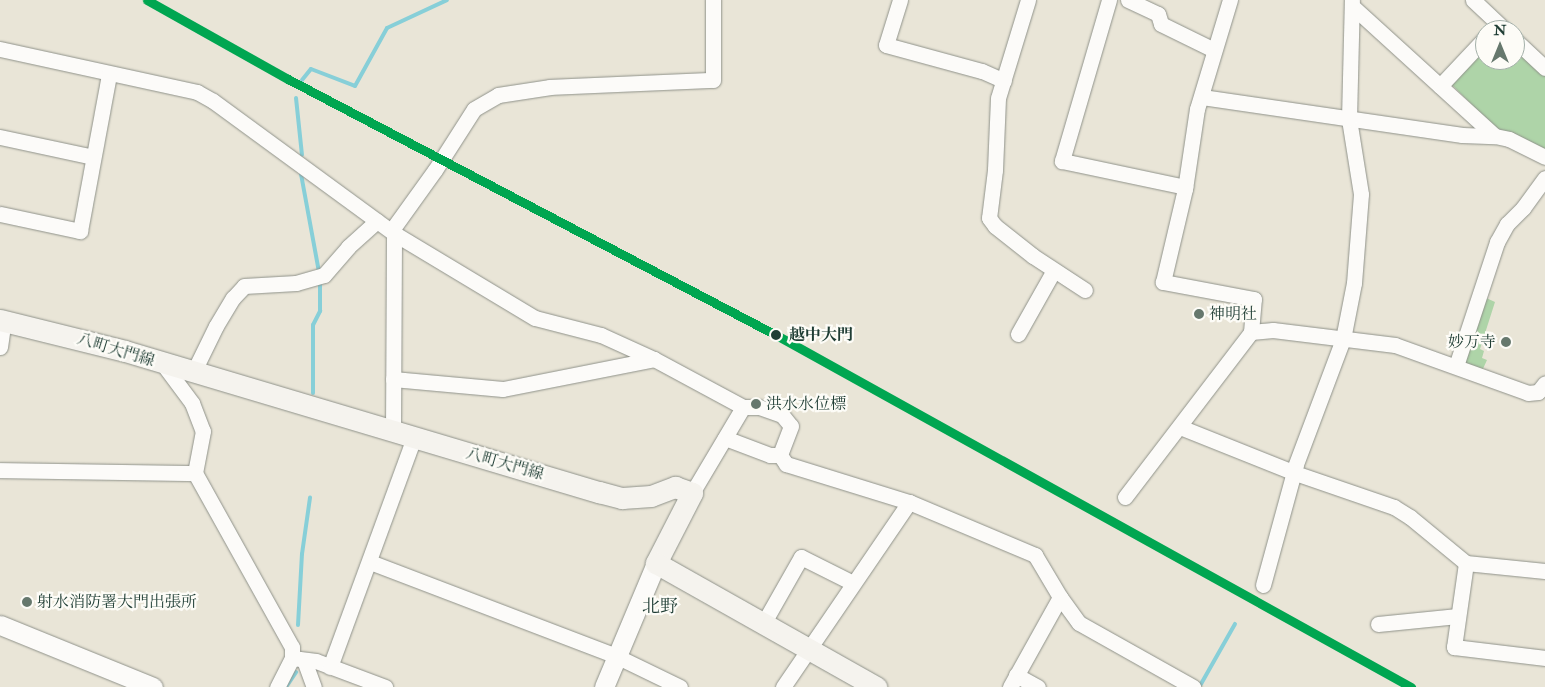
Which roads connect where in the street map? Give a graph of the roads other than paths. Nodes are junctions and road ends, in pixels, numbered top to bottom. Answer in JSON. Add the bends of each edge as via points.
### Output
{"nodes":[{"id":1,"x":714,"y":0,"type":"edge"},
{"id":2,"x":900,"y":0,"type":"edge"},
{"id":3,"x":1028,"y":0,"type":"edge"},
{"id":4,"x":1109,"y":0,"type":"edge"},
{"id":5,"x":1128,"y":0,"type":"edge"},
{"id":6,"x":1230,"y":0,"type":"edge"},
{"id":7,"x":1473,"y":0,"type":"edge"},
{"id":8,"x":1352,"y":3,"type":"edge"},
{"id":9,"x":1492,"y":20,"type":"edge"},
{"id":10,"x":0,"y":49,"type":"edge"},
{"id":11,"x":1475,"y":49,"type":"edge"},
{"id":12,"x":1525,"y":49,"type":"edge"},
{"id":13,"x":1214,"y":50,"type":"junction"},
{"id":14,"x":1545,"y":68,"type":"edge"},
{"id":15,"x":109,"y":74,"type":"junction"},
{"id":16,"x":1004,"y":81,"type":"junction"},
{"id":17,"x":1440,"y":86,"type":"junction"},
{"id":18,"x":1202,"y":98,"type":"junction"},
{"id":19,"x":1348,"y":119,"type":"junction"},
{"id":20,"x":1495,"y":136,"type":"junction"},
{"id":21,"x":0,"y":138,"type":"edge"},
{"id":22,"x":93,"y":156,"type":"junction"},
{"id":23,"x":1545,"y":157,"type":"edge"},
{"id":24,"x":1545,"y":178,"type":"edge"},
{"id":25,"x":1186,"y":187,"type":"junction"},
{"id":26,"x":0,"y":214,"type":"edge"},
{"id":27,"x":377,"y":220,"type":"junction"},
{"id":28,"x":395,"y":234,"type":"junction"},
{"id":29,"x":1054,"y":270,"type":"junction"},
{"id":30,"x":1085,"y":290,"type":"dead end"},
{"id":31,"x":2,"y":320,"type":"edge"},
{"id":32,"x":1251,"y":332,"type":"junction"},
{"id":33,"x":1018,"y":334,"type":"dead end"},
{"id":34,"x":1343,"y":339,"type":"junction"},
{"id":35,"x":0,"y":347,"type":"edge"},
{"id":36,"x":654,"y":359,"type":"junction"},
{"id":37,"x":163,"y":364,"type":"junction"},
{"id":38,"x":1456,"y":366,"type":"junction"},
{"id":39,"x":194,"y":372,"type":"junction"},
{"id":40,"x":393,"y":379,"type":"junction"},
{"id":41,"x":1544,"y":386,"type":"edge"},
{"id":42,"x":743,"y":408,"type":"junction"},
{"id":43,"x":1180,"y":426,"type":"junction"},
{"id":44,"x":393,"y":430,"type":"junction"},
{"id":45,"x":414,"y":438,"type":"junction"},
{"id":46,"x":725,"y":438,"type":"junction"},
{"id":47,"x":780,"y":455,"type":"junction"},
{"id":48,"x":0,"y":470,"type":"edge"},
{"id":49,"x":195,"y":473,"type":"junction"},
{"id":50,"x":1295,"y":473,"type":"junction"},
{"id":51,"x":692,"y":493,"type":"junction"},
{"id":52,"x":1125,"y":497,"type":"dead end"},
{"id":53,"x":909,"y":502,"type":"junction"},
{"id":54,"x":370,"y":562,"type":"junction"},
{"id":55,"x":656,"y":563,"type":"junction"},
{"id":56,"x":1466,"y":563,"type":"junction"},
{"id":57,"x":1545,"y":571,"type":"edge"},
{"id":58,"x":853,"y":583,"type":"junction"},
{"id":59,"x":1263,"y":585,"type":"dead end"},
{"id":60,"x":1060,"y":597,"type":"junction"},
{"id":61,"x":1458,"y":616,"type":"junction"},
{"id":62,"x":763,"y":624,"type":"junction"},
{"id":63,"x":1378,"y":624,"type":"dead end"},
{"id":64,"x":0,"y":625,"type":"edge"},
{"id":65,"x":809,"y":649,"type":"junction"},
{"id":66,"x":616,"y":656,"type":"junction"},
{"id":67,"x":1545,"y":658,"type":"edge"},
{"id":68,"x":298,"y":659,"type":"junction"},
{"id":69,"x":330,"y":667,"type":"junction"},
{"id":70,"x":1013,"y":681,"type":"edge"},
{"id":71,"x":153,"y":687,"type":"edge"},
{"id":72,"x":277,"y":687,"type":"edge"},
{"id":73,"x":314,"y":687,"type":"edge"},
{"id":74,"x":385,"y":687,"type":"edge"},
{"id":75,"x":604,"y":687,"type":"edge"},
{"id":76,"x":680,"y":687,"type":"edge"},
{"id":77,"x":783,"y":687,"type":"edge"},
{"id":78,"x":876,"y":687,"type":"edge"},
{"id":79,"x":1038,"y":687,"type":"edge"},
{"id":80,"x":1193,"y":687,"type":"edge"}],
"edges":[{"from":1,"to":28,"type":"street","via":[[713,80],[550,87],[498,95],[474,109],[436,170],[394,227]]},
{"from":2,"to":16,"type":"street","via":[[886,45]]},
{"from":3,"to":16,"type":"street"},
{"from":4,"to":25,"type":"street","via":[[1062,161]]},
{"from":5,"to":13,"type":"street","via":[[1158,14],[1161,24]]},
{"from":6,"to":13,"type":"street"},
{"from":7,"to":9,"type":"street"},
{"from":8,"to":17,"type":"street"},
{"from":8,"to":19,"type":"street"},
{"from":10,"to":15,"type":"street"},
{"from":11,"to":17,"type":"street"},
{"from":12,"to":14,"type":"street"},
{"from":13,"to":18,"type":"street"},
{"from":15,"to":22,"type":"street"},
{"from":15,"to":27,"type":"street","via":[[197,92],[213,100]]},
{"from":16,"to":29,"type":"street","via":[[998,98],[989,218]]},
{"from":17,"to":20,"type":"street"},
{"from":18,"to":19,"type":"street"},
{"from":18,"to":25,"type":"street","via":[[1197,109]]},
{"from":19,"to":20,"type":"street","via":[[1462,135]]},
{"from":19,"to":34,"type":"street","via":[[1362,194],[1354,283]]},
{"from":20,"to":23,"type":"street"},
{"from":21,"to":22,"type":"street"},
{"from":22,"to":26,"type":"street","via":[[80,231]]},
{"from":24,"to":38,"type":"street","via":[[1507,224],[1497,242]]},
{"from":25,"to":32,"type":"street","via":[[1163,282],[1254,299]]},
{"from":27,"to":28,"type":"street"},
{"from":27,"to":39,"type":"street","via":[[324,275],[296,283],[244,286],[216,326]]},
{"from":28,"to":36,"type":"street","via":[[534,318],[602,335]]},
{"from":28,"to":40,"type":"street"},
{"from":29,"to":30,"type":"street"},
{"from":29,"to":33,"type":"street"},
{"from":31,"to":35,"type":"street"},
{"from":31,"to":37,"type":"main road","name":"八町大門線"},
{"from":32,"to":34,"type":"street","via":[[1273,330]]},
{"from":32,"to":43,"type":"street"},
{"from":34,"to":38,"type":"street","via":[[1395,345]]},
{"from":34,"to":50,"type":"street"},
{"from":36,"to":40,"type":"street","via":[[503,389]]},
{"from":36,"to":42,"type":"street"},
{"from":37,"to":39,"type":"main road","name":"八町大門線"},
{"from":37,"to":49,"type":"street","via":[[192,403],[203,431]]},
{"from":38,"to":41,"type":"street","via":[[1528,393],[1538,392]]},
{"from":39,"to":44,"type":"main road","name":"八町大門線"},
{"from":40,"to":44,"type":"street"},
{"from":42,"to":46,"type":"street"},
{"from":42,"to":47,"type":"street","via":[[759,407],[782,415],[791,426]]},
{"from":43,"to":50,"type":"street"},
{"from":43,"to":52,"type":"street"},
{"from":44,"to":45,"type":"main road","name":"八町大門線"},
{"from":45,"to":51,"type":"main road","name":"八町大門線","via":[[622,498],[652,496],[675,488]]},
{"from":45,"to":54,"type":"street"},
{"from":46,"to":47,"type":"street","via":[[770,455]]},
{"from":46,"to":51,"type":"street"},
{"from":47,"to":53,"type":"street","via":[[786,464]]},
{"from":48,"to":49,"type":"street"},
{"from":49,"to":68,"type":"street"},
{"from":50,"to":56,"type":"street","via":[[1394,507]]},
{"from":50,"to":59,"type":"street"},
{"from":51,"to":55,"type":"main road"},
{"from":53,"to":58,"type":"street"},
{"from":53,"to":60,"type":"street","via":[[1035,555]]},
{"from":54,"to":66,"type":"street"},
{"from":54,"to":69,"type":"street"},
{"from":55,"to":62,"type":"main road"},
{"from":55,"to":66,"type":"street"},
{"from":56,"to":57,"type":"street"},
{"from":56,"to":61,"type":"street"},
{"from":58,"to":62,"type":"street","via":[[801,557]]},
{"from":58,"to":65,"type":"street"},
{"from":60,"to":70,"type":"street"},
{"from":60,"to":80,"type":"street","via":[[1080,623]]},
{"from":61,"to":63,"type":"street"},
{"from":61,"to":67,"type":"street","via":[[1454,647]]},
{"from":62,"to":65,"type":"main road"},
{"from":64,"to":71,"type":"street"},
{"from":65,"to":77,"type":"street"},
{"from":65,"to":78,"type":"main road"},
{"from":66,"to":75,"type":"street"},
{"from":66,"to":76,"type":"street"},
{"from":68,"to":69,"type":"street"},
{"from":68,"to":72,"type":"street"},
{"from":68,"to":73,"type":"street"},
{"from":69,"to":74,"type":"street"},
{"from":70,"to":79,"type":"street"}]}
